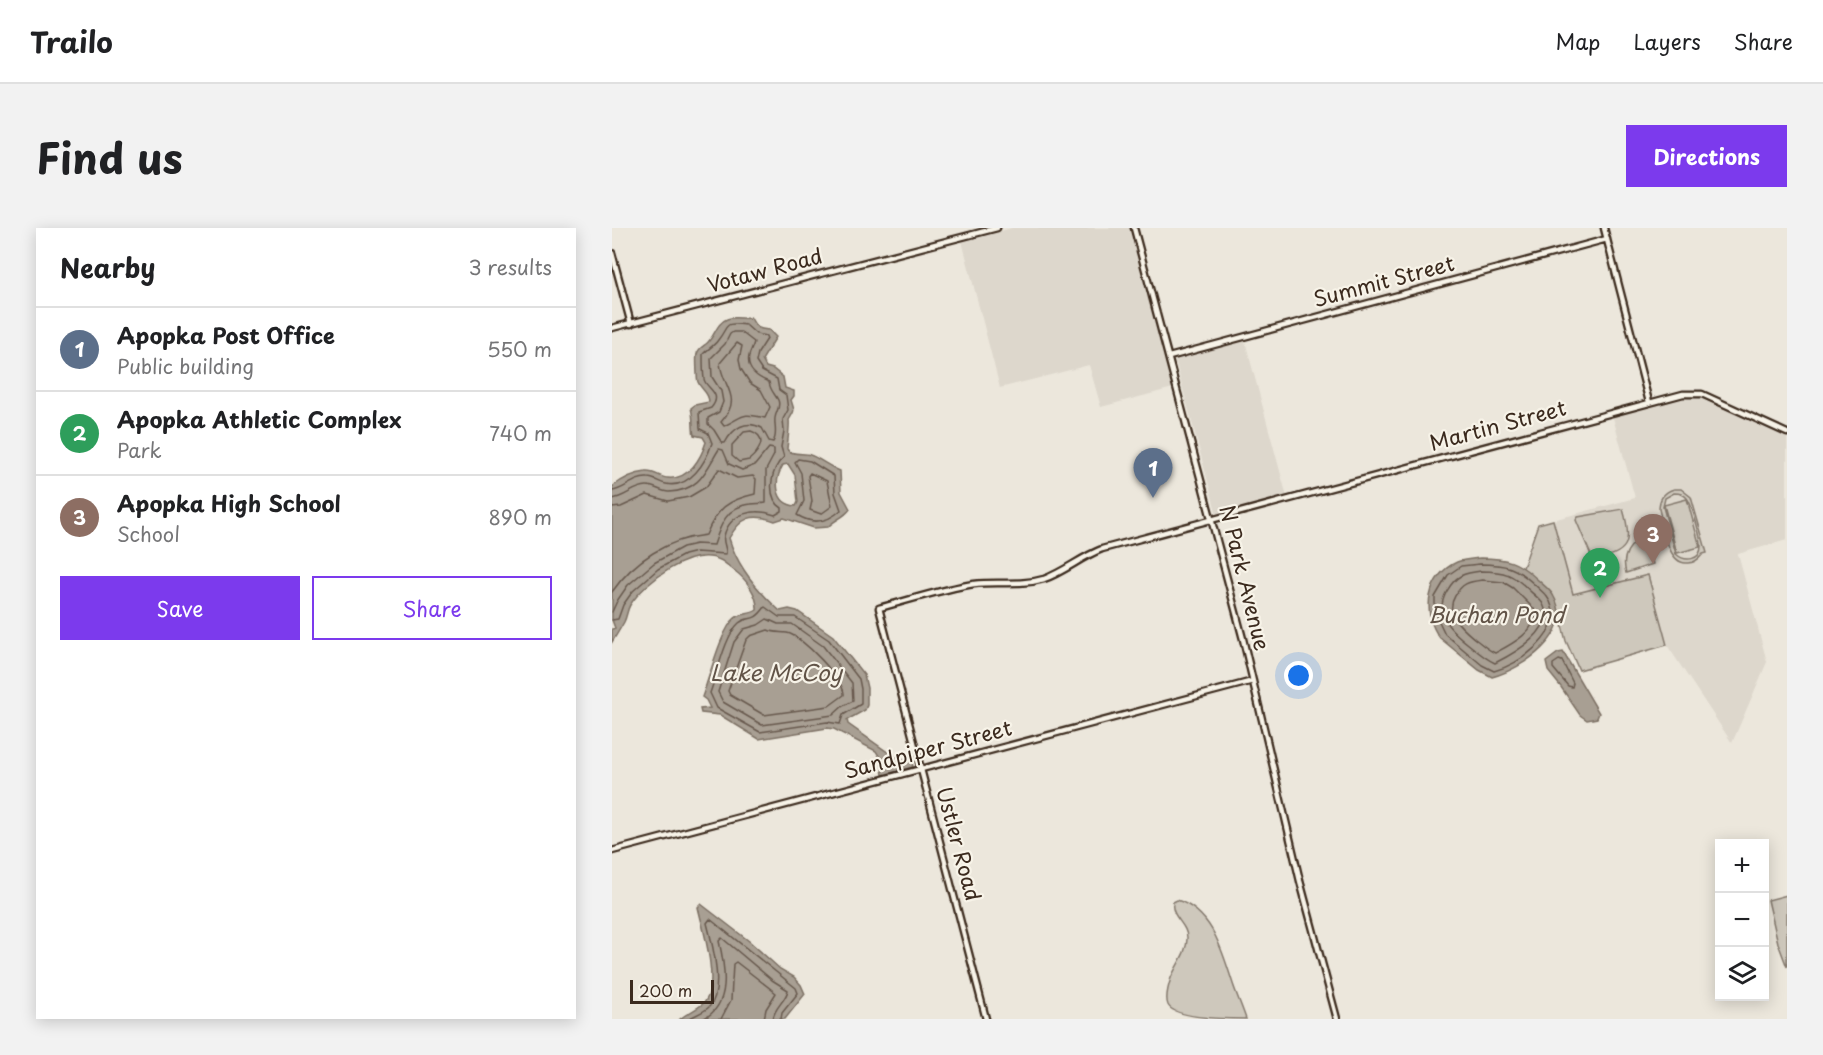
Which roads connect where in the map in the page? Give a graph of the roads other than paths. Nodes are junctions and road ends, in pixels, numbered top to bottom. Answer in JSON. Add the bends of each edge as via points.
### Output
{"nodes":[{"id":1,"x":997,"y":228,"type":"edge"},
{"id":2,"x":1134,"y":228,"type":"edge"},
{"id":3,"x":1604,"y":228,"type":"edge"},
{"id":4,"x":1607,"y":239,"type":"junction"},
{"id":5,"x":612,"y":253,"type":"edge"},
{"id":6,"x":631,"y":324,"type":"junction"},
{"id":7,"x":612,"y":328,"type":"edge"},
{"id":8,"x":1169,"y":357,"type":"junction"},
{"id":9,"x":1649,"y":402,"type":"junction"},
{"id":10,"x":1787,"y":433,"type":"edge"},
{"id":11,"x":1213,"y":520,"type":"junction"},
{"id":12,"x":879,"y":608,"type":"joint"},
{"id":13,"x":1253,"y":681,"type":"junction"},
{"id":14,"x":921,"y":768,"type":"junction"},
{"id":15,"x":612,"y":851,"type":"edge"},
{"id":16,"x":986,"y":1019,"type":"edge"},
{"id":17,"x":1337,"y":1019,"type":"edge"}],
"edges":[{"from":1,"to":6,"type":"street","name":"Votaw Road"},
{"from":2,"to":8,"type":"street","name":"N Park Avenue"},
{"from":3,"to":4,"type":"street"},
{"from":4,"to":8,"type":"street","name":"Summit Street"},
{"from":4,"to":9,"type":"street"},
{"from":5,"to":6,"type":"street"},
{"from":6,"to":7,"type":"street","name":"Votaw Road"},
{"from":8,"to":11,"type":"street","name":"N Park Avenue"},
{"from":9,"to":10,"type":"street","name":"Martin Street","via":[[1696,393]]},
{"from":9,"to":11,"type":"street","name":"Martin Street"},
{"from":11,"to":12,"type":"street","name":"Martin Street","via":[[1102,549],[1043,579],[973,584]]},
{"from":11,"to":13,"type":"street","name":"N Park Avenue"},
{"from":12,"to":14,"type":"street","name":"Ustler Road"},
{"from":13,"to":14,"type":"street","name":"Sandpiper Street"},
{"from":13,"to":17,"type":"street","name":"N Park Avenue"},
{"from":14,"to":15,"type":"street","name":"Sandpiper Street"},
{"from":14,"to":16,"type":"street","name":"Ustler Road"}]}
